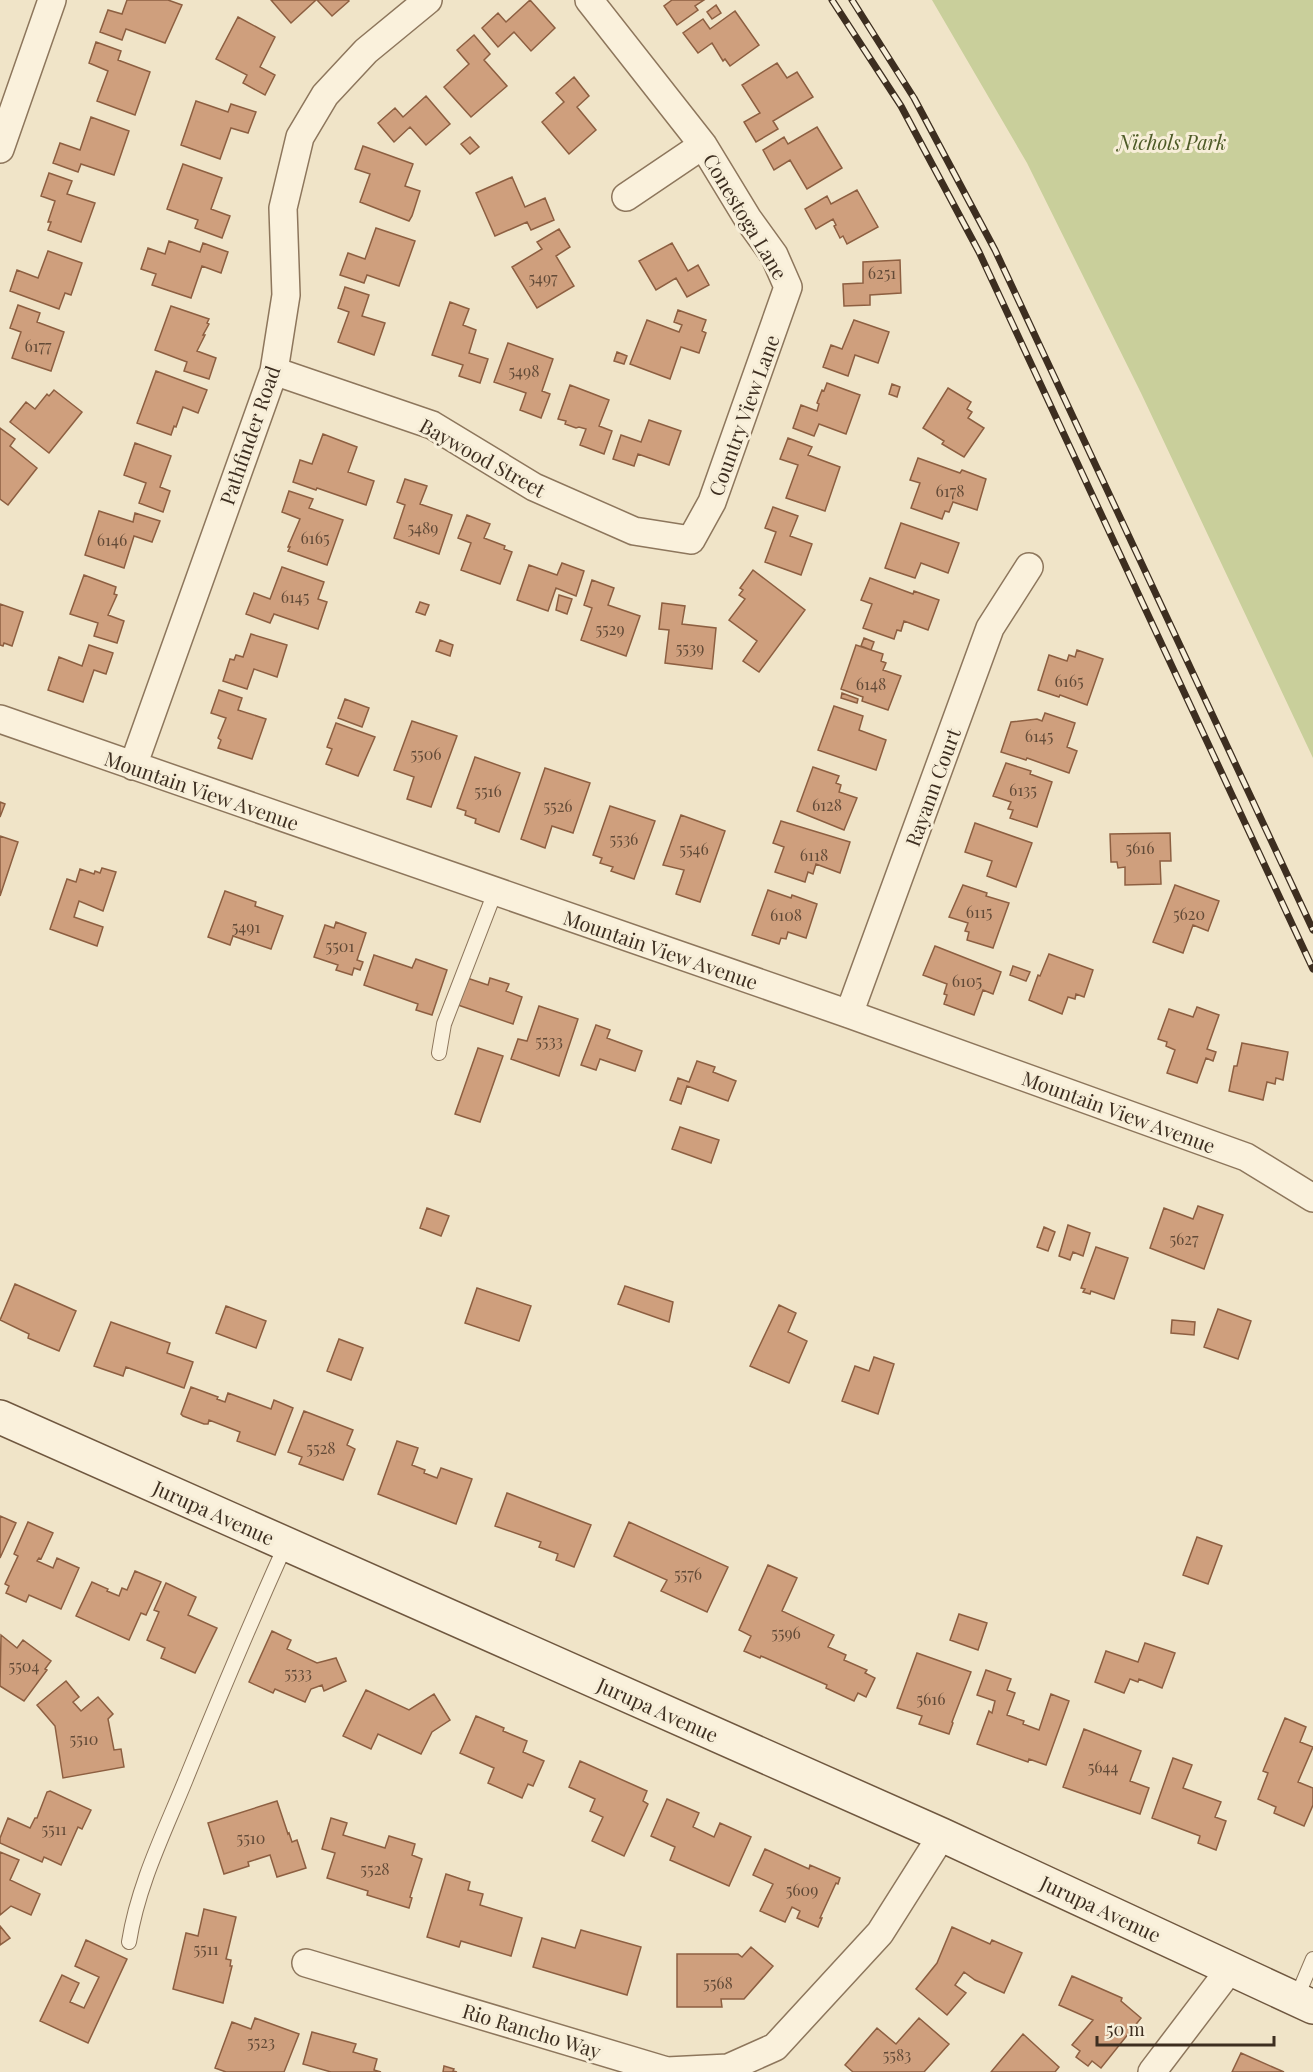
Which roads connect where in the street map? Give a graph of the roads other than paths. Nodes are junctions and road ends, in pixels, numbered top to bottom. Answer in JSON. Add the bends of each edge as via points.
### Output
{"nodes":[{"id":1,"x":52,"y":0,"type":"edge"},
{"id":2,"x":428,"y":0,"type":"edge"},
{"id":3,"x":589,"y":0,"type":"edge"},
{"id":4,"x":703,"y":145,"type":"junction"},
{"id":5,"x":0,"y":148,"type":"edge"},
{"id":6,"x":626,"y":197,"type":"dead end"},
{"id":7,"x":788,"y":287,"type":"joint"},
{"id":8,"x":274,"y":370,"type":"junction"},
{"id":9,"x":691,"y":540,"type":"joint"},
{"id":10,"x":1029,"y":567,"type":"dead end"},
{"id":11,"x":0,"y":719,"type":"edge"},
{"id":12,"x":133,"y":766,"type":"junction"},
{"id":13,"x":495,"y":892,"type":"junction"},
{"id":14,"x":849,"y":1014,"type":"junction"},
{"id":15,"x":439,"y":1053,"type":"dead end"},
{"id":16,"x":1313,"y":1198,"type":"edge"},
{"id":17,"x":0,"y":1417,"type":"edge"},
{"id":18,"x":286,"y":1544,"type":"junction"},
{"id":19,"x":942,"y":1835,"type":"junction"},
{"id":20,"x":129,"y":1942,"type":"dead end"},
{"id":21,"x":1313,"y":1959,"type":"edge"},
{"id":22,"x":306,"y":1963,"type":"dead end"},
{"id":23,"x":1231,"y":1968,"type":"junction"},
{"id":24,"x":1304,"y":2003,"type":"edge"},
{"id":25,"x":1152,"y":2072,"type":"edge"}],
"edges":[{"from":1,"to":5,"type":"street"},
{"from":2,"to":8,"type":"street","name":"Pathfinder Road","via":[[366,51],[325,95],[300,137],[283,208],[286,295]]},
{"from":3,"to":4,"type":"street","name":"Conestoga Lane"},
{"from":4,"to":6,"type":"street","name":"Conestoga Lane"},
{"from":4,"to":7,"type":"street","name":"Conestoga Lane","via":[[774,255]]},
{"from":7,"to":9,"type":"street","name":"Country View Lane","via":[[712,502]]},
{"from":8,"to":9,"type":"street","name":"Baywood Street","via":[[432,425],[534,487],[634,531]]},
{"from":8,"to":12,"type":"street","name":"Pathfinder Road"},
{"from":10,"to":14,"type":"street","name":"Rayann Court","via":[[990,628]]},
{"from":11,"to":12,"type":"street","name":"Mountain View Avenue"},
{"from":12,"to":13,"type":"street","name":"Mountain View Avenue"},
{"from":13,"to":14,"type":"street","name":"Mountain View Avenue"},
{"from":13,"to":15,"type":"lane","via":[[444,1024]]},
{"from":14,"to":16,"type":"street","name":"Mountain View Avenue","via":[[1246,1157]]},
{"from":17,"to":18,"type":"main road","name":"Jurupa Avenue"},
{"from":18,"to":19,"type":"main road","name":"Jurupa Avenue"},
{"from":18,"to":20,"type":"lane","via":[[151,1864],[134,1911]]},
{"from":19,"to":22,"type":"street","name":"Rio Rancho Way","via":[[880,1933],[775,2047],[728,2068],[667,2071]]},
{"from":19,"to":23,"type":"main road","name":"Jurupa Avenue"},
{"from":21,"to":24,"type":"lane"},
{"from":23,"to":24,"type":"main road","name":"Jurupa Avenue"},
{"from":23,"to":25,"type":"street"}]}
